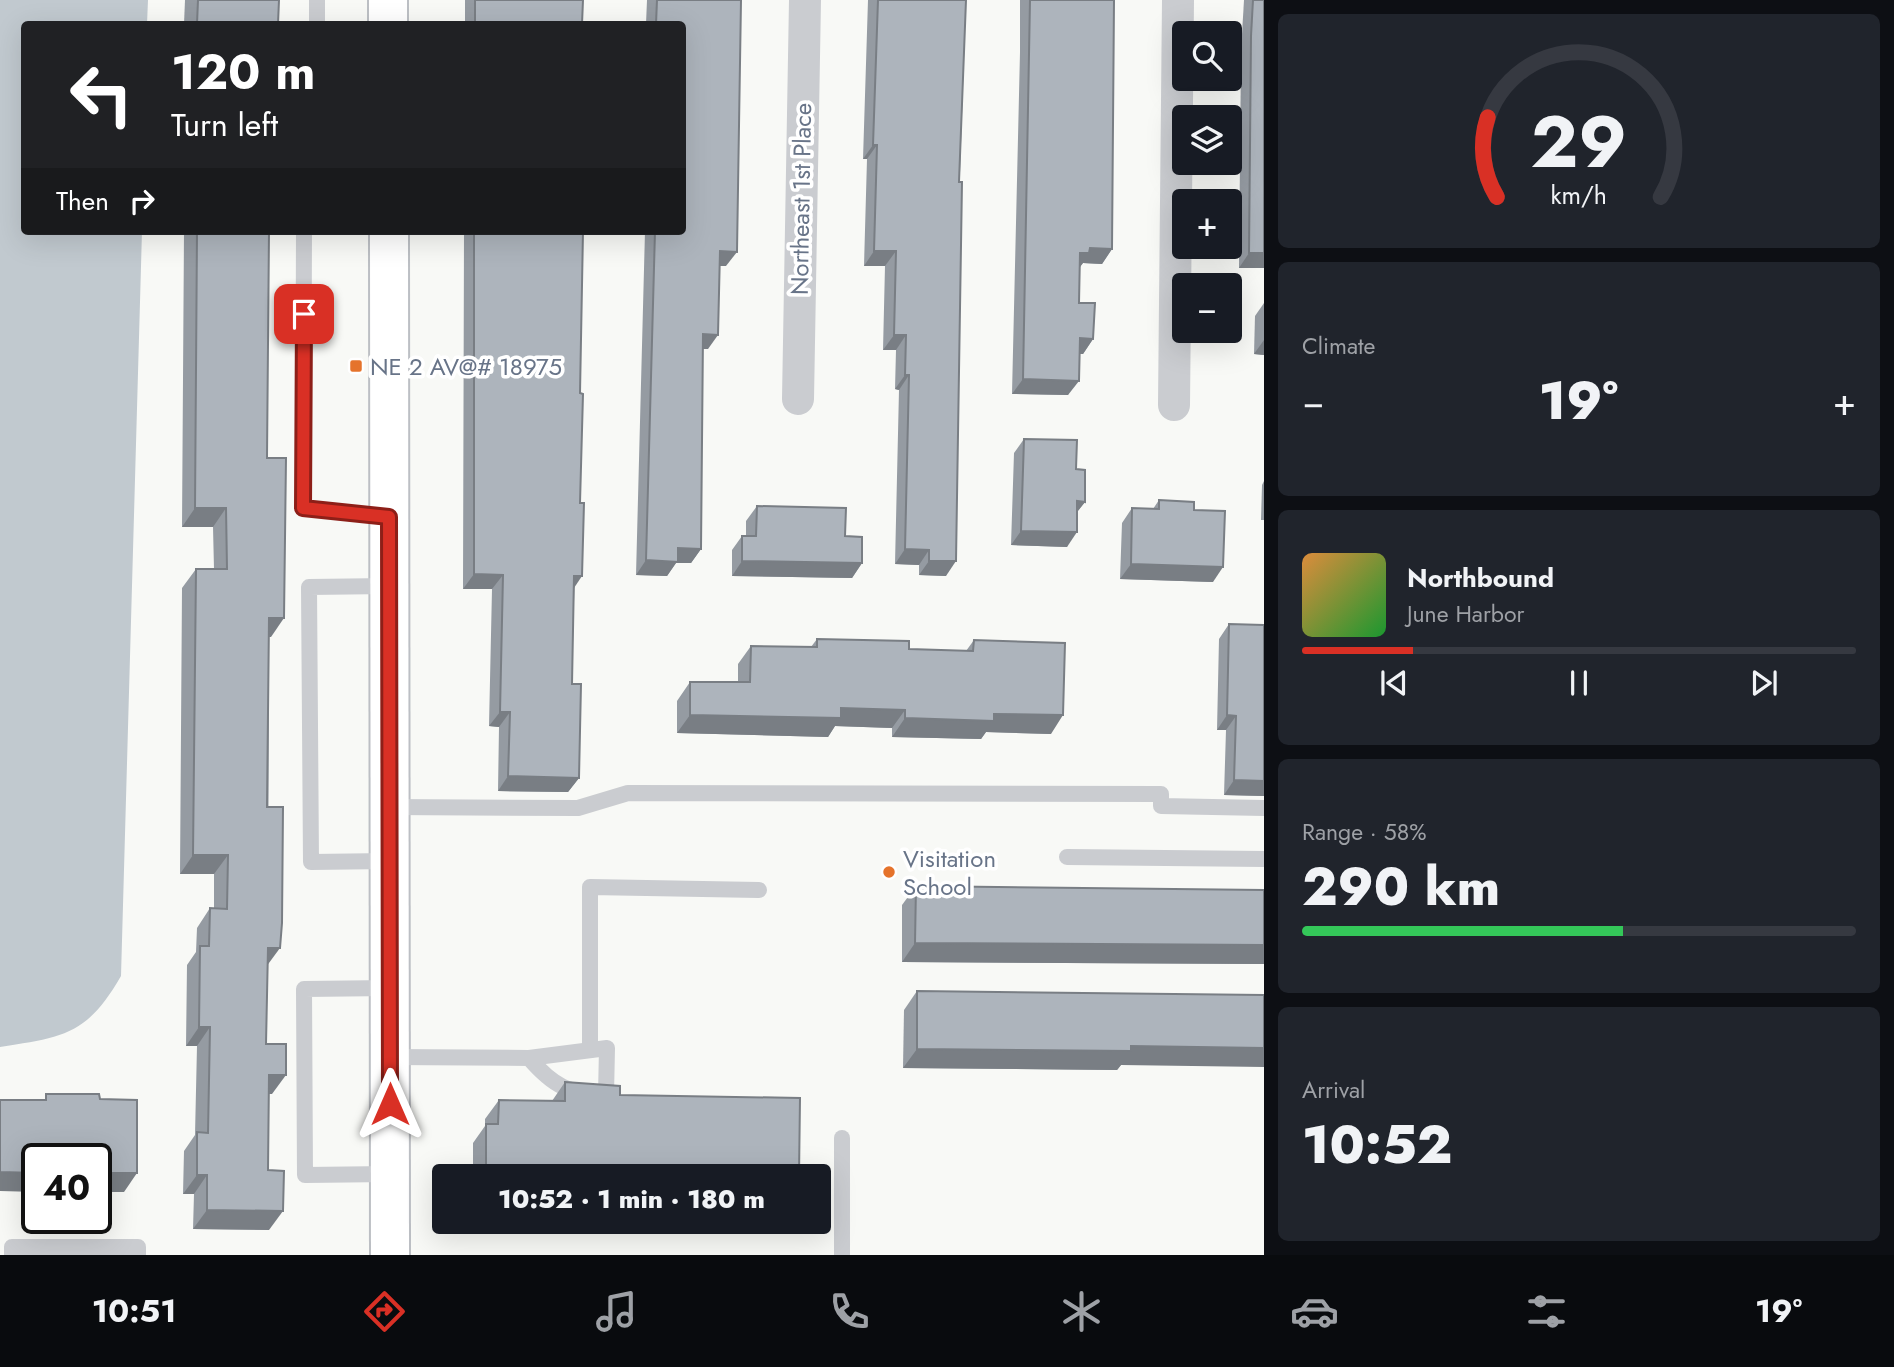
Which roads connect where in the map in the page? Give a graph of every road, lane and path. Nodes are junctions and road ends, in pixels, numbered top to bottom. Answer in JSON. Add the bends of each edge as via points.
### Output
{"nodes":[{"id":1,"x":317,"y":0,"type":"edge"},
{"id":2,"x":388,"y":0,"type":"edge"},
{"id":3,"x":804,"y":0,"type":"edge"},
{"id":4,"x":1178,"y":0,"type":"edge"},
{"id":5,"x":317,"y":21,"type":"edge"},
{"id":6,"x":388,"y":21,"type":"edge"},
{"id":7,"x":304,"y":235,"type":"edge"},
{"id":8,"x":388,"y":235,"type":"edge"},
{"id":9,"x":798,"y":399,"type":"dead end"},
{"id":10,"x":1174,"y":405,"type":"dead end"},
{"id":11,"x":389,"y":517,"type":"junction"},
{"id":12,"x":389,"y":586,"type":"junction"},
{"id":13,"x":389,"y":807,"type":"junction"},
{"id":14,"x":1264,"y":808,"type":"edge"},
{"id":15,"x":1067,"y":857,"type":"dead end"},
{"id":16,"x":1264,"y":859,"type":"edge"},
{"id":17,"x":389,"y":861,"type":"junction"},
{"id":18,"x":759,"y":890,"type":"dead end"},
{"id":19,"x":390,"y":988,"type":"junction"},
{"id":20,"x":590,"y":1050,"type":"junction"},
{"id":21,"x":390,"y":1057,"type":"junction"},
{"id":22,"x":529,"y":1058,"type":"junction"},
{"id":23,"x":842,"y":1138,"type":"dead end"},
{"id":24,"x":390,"y":1174,"type":"junction"},
{"id":25,"x":12,"y":1255,"type":"edge"},
{"id":26,"x":138,"y":1255,"type":"edge"},
{"id":27,"x":390,"y":1255,"type":"edge"},
{"id":28,"x":842,"y":1255,"type":"edge"}],
"edges":[{"from":1,"to":5,"type":"lane"},
{"from":2,"to":6,"type":"street"},
{"from":3,"to":9,"type":"street","name":"Northeast 1st Place"},
{"from":4,"to":10,"type":"street"},
{"from":7,"to":11,"type":"lane","via":[[303,508]]},
{"from":8,"to":11,"type":"street"},
{"from":11,"to":12,"type":"street"},
{"from":12,"to":13,"type":"street"},
{"from":12,"to":17,"type":"lane","via":[[309,587],[311,862]]},
{"from":13,"to":14,"type":"lane","via":[[578,807],[641,793],[1161,794],[1161,806]]},
{"from":13,"to":17,"type":"street"},
{"from":15,"to":16,"type":"lane"},
{"from":17,"to":19,"type":"street"},
{"from":18,"to":20,"type":"lane","via":[[590,887]]},
{"from":19,"to":21,"type":"street"},
{"from":19,"to":24,"type":"lane","via":[[304,989],[305,1175]]},
{"from":20,"to":22,"type":"lane"},
{"from":20,"to":22,"type":"lane","via":[[607,1048],[606,1095],[575,1094],[547,1079]]},
{"from":21,"to":22,"type":"lane"},
{"from":21,"to":24,"type":"street"},
{"from":23,"to":28,"type":"lane"},
{"from":24,"to":27,"type":"street"},
{"from":25,"to":26,"type":"lane","via":[[12,1247],[138,1247]]}]}
